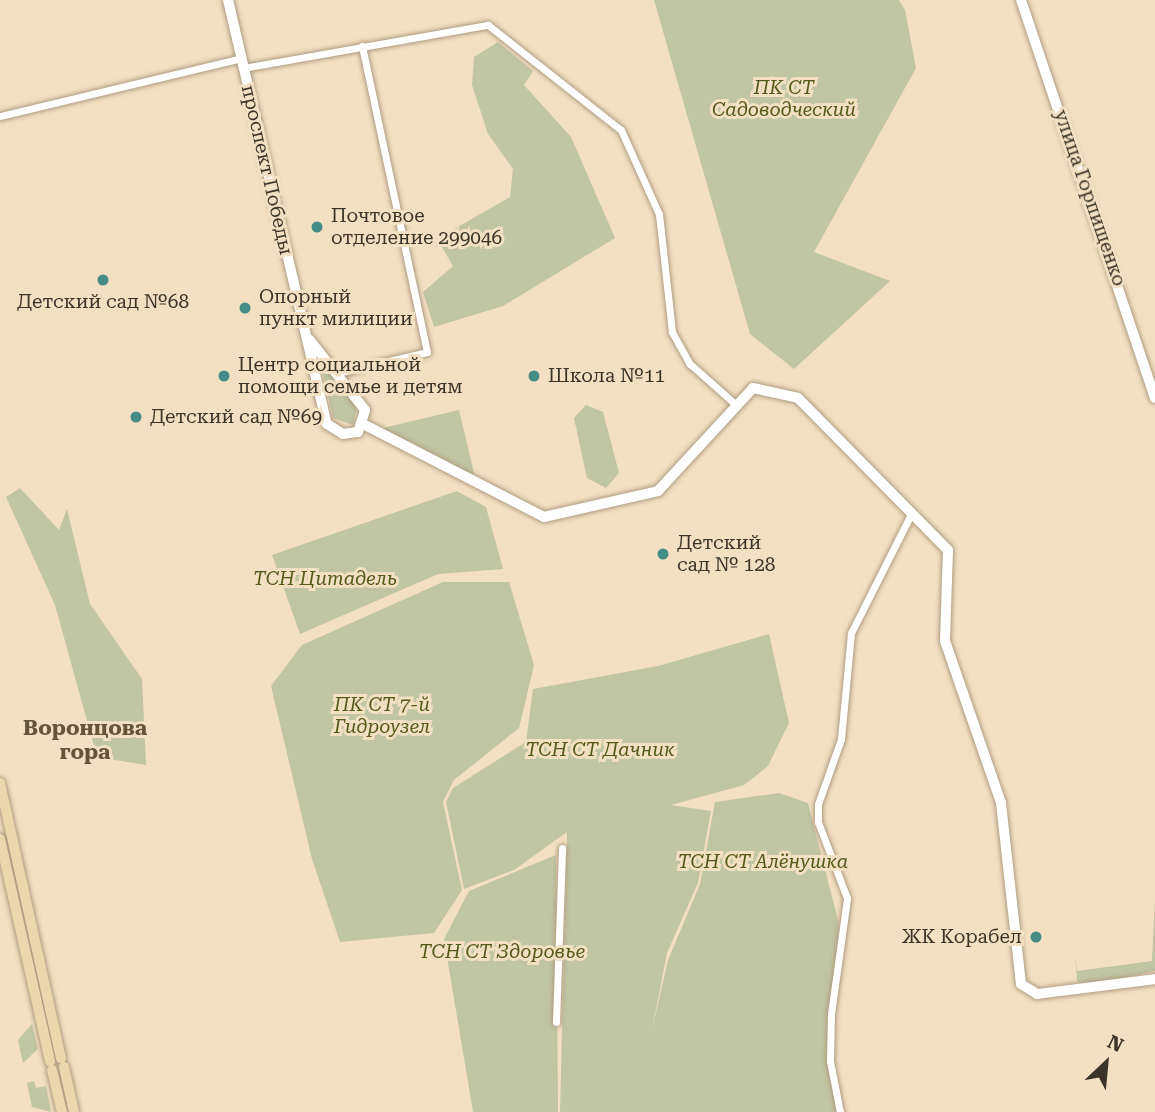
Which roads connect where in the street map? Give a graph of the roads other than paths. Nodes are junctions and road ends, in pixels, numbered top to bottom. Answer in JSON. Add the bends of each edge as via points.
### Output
{"nodes":[{"id":1,"x":228,"y":0,"type":"edge"},
{"id":2,"x":1021,"y":0,"type":"edge"},
{"id":3,"x":362,"y":46,"type":"junction"},
{"id":4,"x":242,"y":63,"type":"junction"},
{"id":5,"x":0,"y":116,"type":"edge"},
{"id":6,"x":309,"y":339,"type":"junction"},
{"id":7,"x":337,"y":373,"type":"junction"},
{"id":8,"x":1155,"y":398,"type":"edge"},
{"id":9,"x":735,"y":404,"type":"junction"},
{"id":10,"x":365,"y":425,"type":"junction"},
{"id":11,"x":911,"y":514,"type":"junction"},
{"id":12,"x":0,"y":783,"type":"edge"},
{"id":13,"x":0,"y":839,"type":"edge"},
{"id":14,"x":562,"y":848,"type":"dead end"},
{"id":15,"x":1155,"y":979,"type":"edge"},
{"id":16,"x":556,"y":1022,"type":"dead end"},
{"id":17,"x":57,"y":1064,"type":"junction"},
{"id":18,"x":62,"y":1112,"type":"edge"},
{"id":19,"x":74,"y":1112,"type":"edge"},
{"id":20,"x":840,"y":1112,"type":"edge"}],
"edges":[{"from":1,"to":4,"type":"street","name":"проспект Победы"},
{"from":2,"to":8,"type":"street","name":"улица Горпищенко"},
{"from":3,"to":4,"type":"street"},
{"from":3,"to":7,"type":"street","via":[[427,352]]},
{"from":3,"to":9,"type":"street","via":[[484,24],[621,130],[659,214],[672,332],[691,365]]},
{"from":4,"to":5,"type":"street"},
{"from":4,"to":6,"type":"street","name":"проспект Победы"},
{"from":6,"to":7,"type":"street","name":"проспект Победы"},
{"from":6,"to":10,"type":"street","name":"проспект Победы","via":[[327,424],[347,435]]},
{"from":7,"to":10,"type":"street","name":"проспект Победы","via":[[365,410]]},
{"from":9,"to":10,"type":"street","via":[[659,491],[544,517]]},
{"from":9,"to":11,"type":"street","via":[[758,387],[798,398]]},
{"from":11,"to":15,"type":"street","via":[[948,550],[945,641],[1001,803],[1021,985],[1037,994]]},
{"from":11,"to":20,"type":"street","via":[[850,633],[841,739],[818,804],[848,918],[831,1014],[830,1062]]},
{"from":12,"to":17,"type":"main road"},
{"from":13,"to":17,"type":"main road"},
{"from":14,"to":16,"type":"street"},
{"from":17,"to":18,"type":"main road"},
{"from":17,"to":19,"type":"main road"}]}
